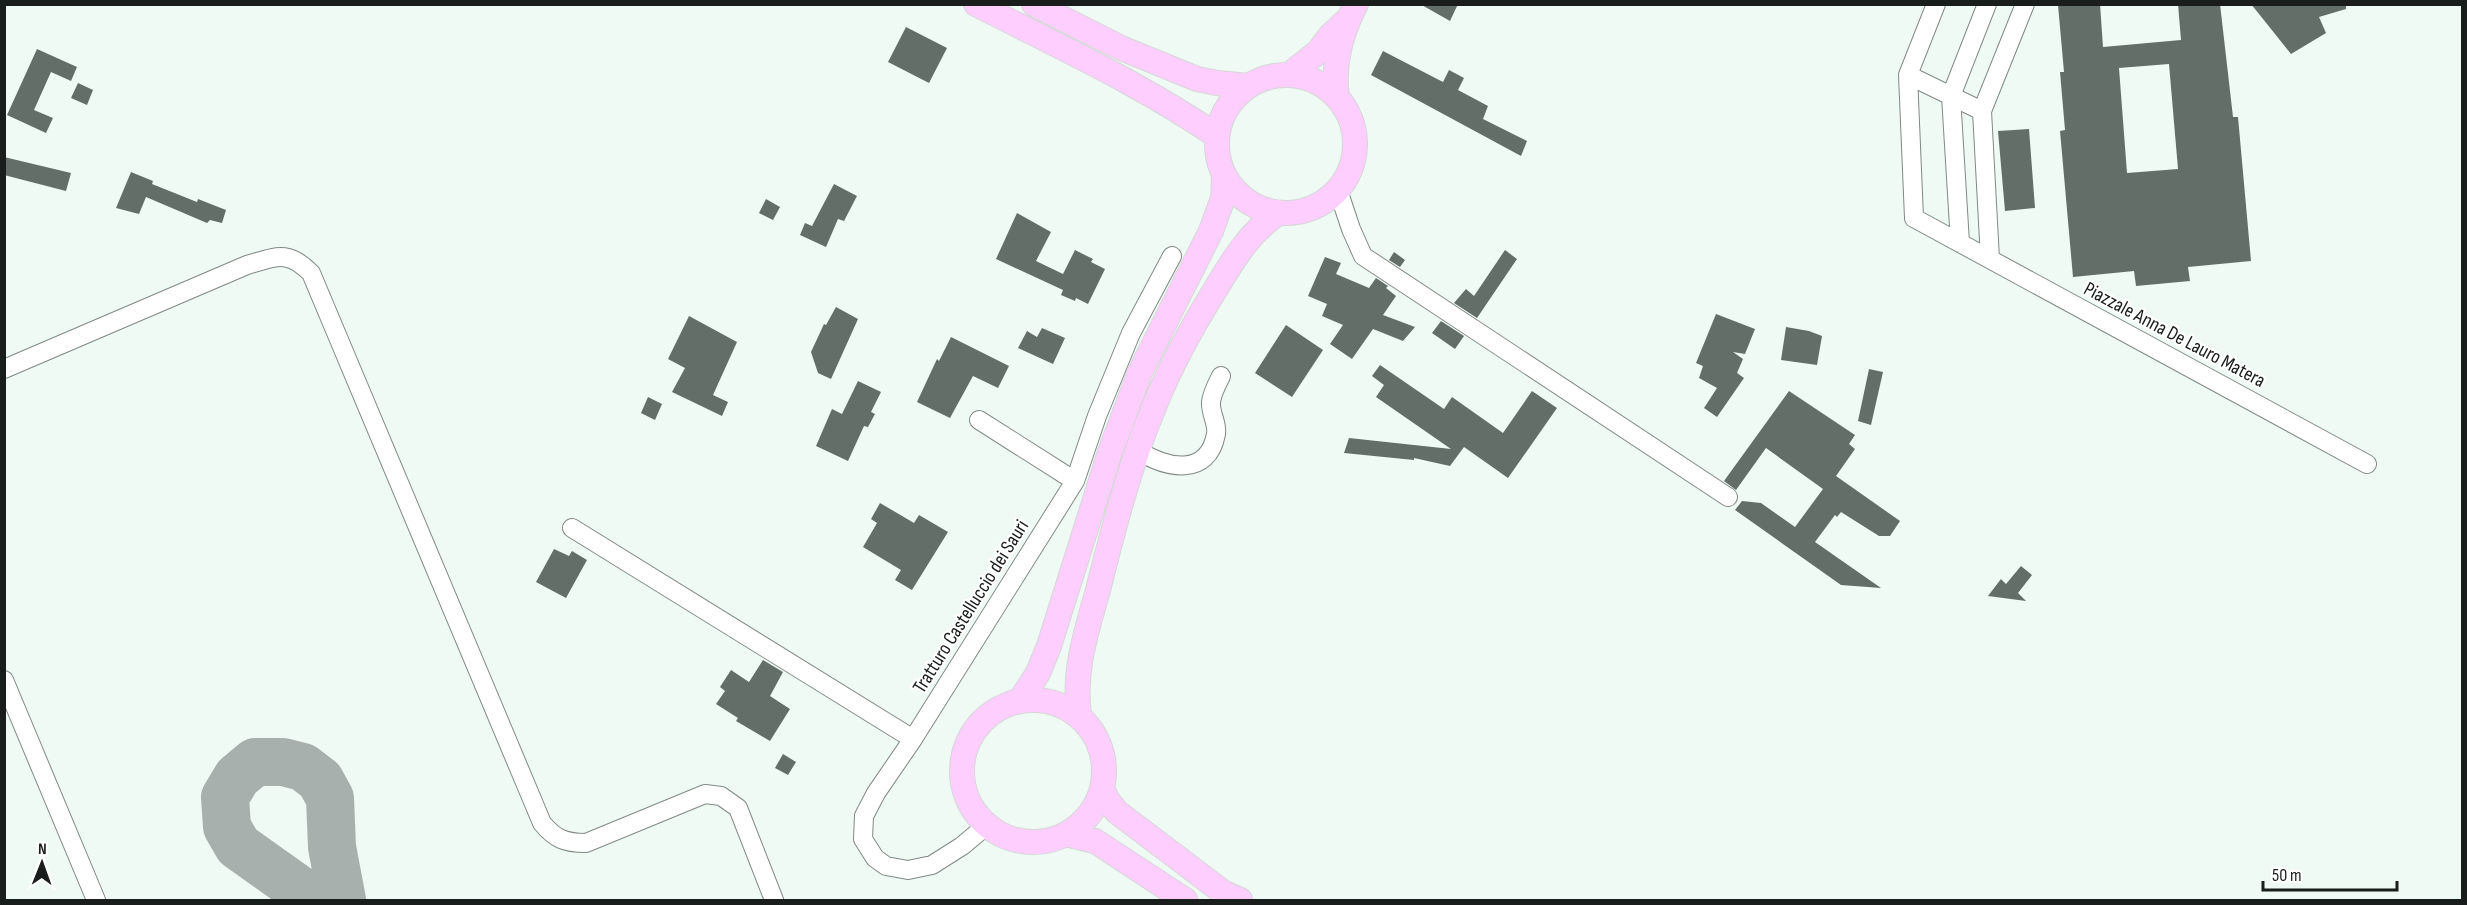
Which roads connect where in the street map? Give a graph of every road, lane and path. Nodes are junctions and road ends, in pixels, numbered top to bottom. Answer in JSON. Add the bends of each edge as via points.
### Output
{"nodes":[{"id":1,"x":976,"y":4,"type":"edge"},
{"id":2,"x":1034,"y":4,"type":"edge"},
{"id":3,"x":1936,"y":4,"type":"edge"},
{"id":4,"x":1987,"y":4,"type":"edge"},
{"id":5,"x":2025,"y":4,"type":"edge"},
{"id":6,"x":1352,"y":11,"type":"edge"},
{"id":7,"x":1289,"y":75,"type":"junction"},
{"id":8,"x":1908,"y":75,"type":"junction"},
{"id":9,"x":1249,"y":86,"type":"junction"},
{"id":10,"x":1951,"y":96,"type":"junction"},
{"id":11,"x":1337,"y":97,"type":"junction"},
{"id":12,"x":1982,"y":111,"type":"junction"},
{"id":13,"x":1217,"y":136,"type":"junction"},
{"id":14,"x":1224,"y":176,"type":"junction"},
{"id":15,"x":1338,"y":190,"type":"junction"},
{"id":16,"x":1278,"y":213,"type":"junction"},
{"id":17,"x":1960,"y":243,"type":"junction"},
{"id":18,"x":1172,"y":256,"type":"dead end"},
{"id":19,"x":1990,"y":259,"type":"junction"},
{"id":20,"x":4,"y":369,"type":"edge"},
{"id":21,"x":1221,"y":376,"type":"dead end"},
{"id":22,"x":979,"y":420,"type":"dead end"},
{"id":23,"x":1139,"y":451,"type":"junction"},
{"id":24,"x":2367,"y":464,"type":"dead end"},
{"id":25,"x":1075,"y":481,"type":"junction"},
{"id":26,"x":1728,"y":497,"type":"dead end"},
{"id":27,"x":572,"y":528,"type":"dead end"},
{"id":28,"x":4,"y":680,"type":"edge"},
{"id":29,"x":1020,"y":701,"type":"junction"},
{"id":30,"x":1079,"y":716,"type":"junction"},
{"id":31,"x":913,"y":739,"type":"junction"},
{"id":32,"x":1102,"y":788,"type":"junction"},
{"id":33,"x":987,"y":825,"type":"junction"},
{"id":34,"x":1066,"y":834,"type":"junction"},
{"id":35,"x":96,"y":900,"type":"edge"},
{"id":36,"x":774,"y":900,"type":"edge"},
{"id":37,"x":1185,"y":900,"type":"edge"},
{"id":38,"x":1240,"y":900,"type":"edge"}],
"edges":[{"from":1,"to":13,"type":"main road","via":[[1134,84]]},
{"from":2,"to":9,"type":"main road","via":[[1121,48],[1197,79]]},
{"from":3,"to":8,"type":"street","name":"Piazzale Anna De Lauro Matera"},
{"from":4,"to":10,"type":"street"},
{"from":5,"to":12,"type":"street"},
{"from":6,"to":7,"type":"main road","via":[[1318,52]]},
{"from":6,"to":11,"type":"main road","via":[[1335,69]]},
{"from":7,"to":9,"type":"main road","via":[[1268,77]]},
{"from":7,"to":11,"type":"main road","via":[[1323,85]]},
{"from":8,"to":10,"type":"street"},
{"from":8,"to":17,"type":"street","name":"Piazzale Anna De Lauro Matera","via":[[1914,218]]},
{"from":9,"to":13,"type":"main road","via":[[1233,99],[1222,116]]},
{"from":10,"to":12,"type":"street"},
{"from":10,"to":17,"type":"street"},
{"from":11,"to":15,"type":"main road","via":[[1353,123],[1356,147],[1348,176]]},
{"from":12,"to":19,"type":"street"},
{"from":13,"to":14,"type":"main road"},
{"from":14,"to":16,"type":"main road","via":[[1247,201]]},
{"from":14,"to":29,"type":"main road","via":[[1223,198],[1211,231],[1140,372],[1110,452],[1049,646]]},
{"from":15,"to":16,"type":"main road","via":[[1311,209]]},
{"from":15,"to":26,"type":"street","via":[[1363,256]]},
{"from":16,"to":23,"type":"main road","via":[[1241,248],[1198,317],[1153,407]]},
{"from":17,"to":19,"type":"street","name":"Piazzale Anna De Lauro Matera"},
{"from":18,"to":25,"type":"street","name":"Tratturo Castelluccio dei Sauri","via":[[1131,333],[1096,416]]},
{"from":19,"to":24,"type":"street","name":"Piazzale Anna De Lauro Matera"},
{"from":20,"to":36,"type":"street","via":[[247,265],[280,256],[298,260],[311,273],[542,823],[552,836],[567,843],[586,843],[705,794],[721,796],[738,808]]},
{"from":21,"to":23,"type":"street","via":[[1211,402],[1217,431],[1205,457],[1189,465],[1171,466]]},
{"from":22,"to":25,"type":"street"},
{"from":23,"to":30,"type":"main road","via":[[1113,527],[1080,653]]},
{"from":25,"to":31,"type":"street","name":"Tratturo Castelluccio dei Sauri"},
{"from":27,"to":31,"type":"street"},
{"from":28,"to":35,"type":"street"},
{"from":29,"to":30,"type":"main road","via":[[1058,704]]},
{"from":29,"to":33,"type":"main road","via":[[998,709],[980,723],[968,742],[962,764],[963,787],[972,808]]},
{"from":30,"to":32,"type":"main road","via":[[1100,746]]},
{"from":31,"to":33,"type":"street","name":"Tratturo Castelluccio dei Sauri","via":[[864,816],[863,839],[876,858],[886,866],[908,870],[932,865]]},
{"from":32,"to":34,"type":"main road","via":[[1083,822]]},
{"from":32,"to":38,"type":"main road","via":[[1118,812]]},
{"from":33,"to":34,"type":"main road","via":[[1025,842],[1046,841]]},
{"from":34,"to":37,"type":"main road","via":[[1095,841]]}]}
